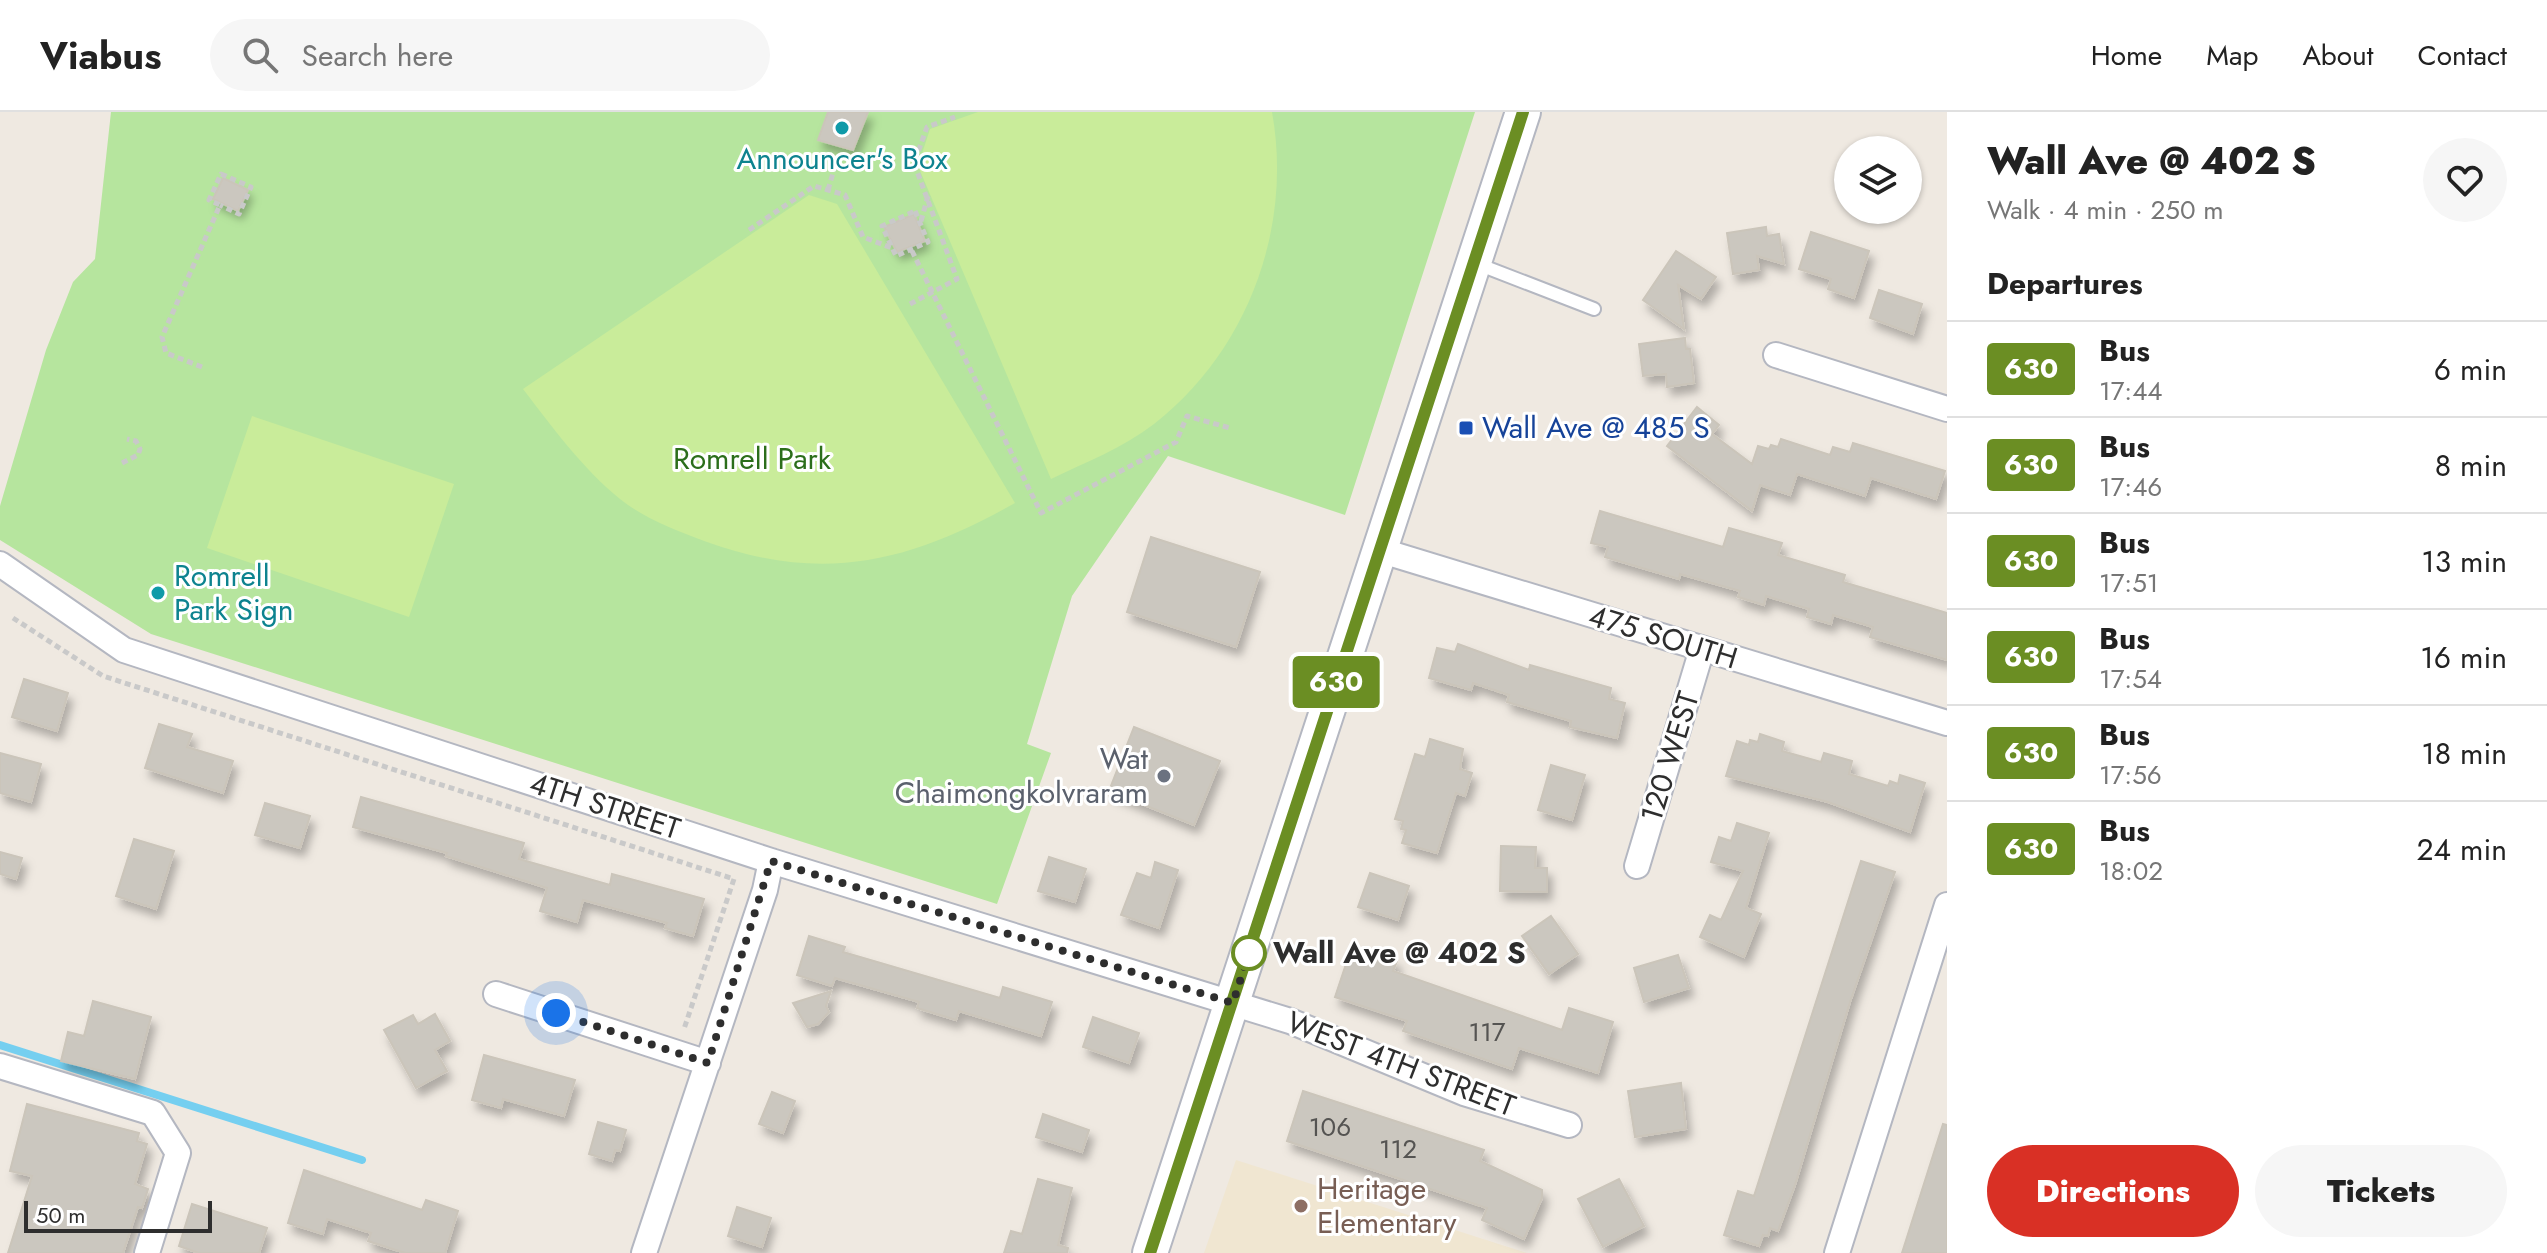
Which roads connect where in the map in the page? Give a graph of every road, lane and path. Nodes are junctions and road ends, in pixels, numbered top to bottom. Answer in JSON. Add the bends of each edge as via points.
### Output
{"nodes":[{"id":1,"x":1523,"y":112,"type":"edge"},
{"id":2,"x":955,"y":117,"type":"dead end"},
{"id":3,"x":838,"y":156,"type":"dead end"},
{"id":4,"x":828,"y":190,"type":"junction"},
{"id":5,"x":928,"y":196,"type":"junction"},
{"id":6,"x":220,"y":205,"type":"junction"},
{"id":7,"x":921,"y":222,"type":"junction"},
{"id":8,"x":749,"y":230,"type":"dead end"},
{"id":9,"x":892,"y":248,"type":"junction"},
{"id":10,"x":912,"y":251,"type":"junction"},
{"id":11,"x":1475,"y":263,"type":"junction"},
{"id":12,"x":931,"y":293,"type":"junction"},
{"id":13,"x":910,"y":304,"type":"dead end"},
{"id":14,"x":1594,"y":309,"type":"dead end"},
{"id":15,"x":1776,"y":355,"type":"dead end"},
{"id":16,"x":202,"y":367,"type":"dead end"},
{"id":17,"x":1947,"y":409,"type":"edge"},
{"id":18,"x":1230,"y":428,"type":"dead end"},
{"id":19,"x":127,"y":439,"type":"dead end"},
{"id":20,"x":122,"y":463,"type":"dead end"},
{"id":21,"x":1379,"y":550,"type":"junction"},
{"id":22,"x":0,"y":564,"type":"edge"},
{"id":23,"x":13,"y":618,"type":"dead end"},
{"id":24,"x":1702,"y":649,"type":"junction"},
{"id":25,"x":1947,"y":723,"type":"edge"},
{"id":26,"x":771,"y":861,"type":"junction"},
{"id":27,"x":1637,"y":866,"type":"dead end"},
{"id":28,"x":1947,"y":905,"type":"edge"},
{"id":29,"x":496,"y":994,"type":"dead end"},
{"id":30,"x":1233,"y":1003,"type":"junction"},
{"id":31,"x":684,"y":1029,"type":"dead end"},
{"id":32,"x":708,"y":1063,"type":"junction"},
{"id":33,"x":0,"y":1066,"type":"edge"},
{"id":34,"x":1569,"y":1125,"type":"dead end"},
{"id":35,"x":147,"y":1253,"type":"edge"},
{"id":36,"x":644,"y":1253,"type":"edge"},
{"id":37,"x":1150,"y":1253,"type":"edge"},
{"id":38,"x":1837,"y":1253,"type":"edge"}],
"edges":[{"from":1,"to":11,"type":"main road"},
{"from":2,"to":5,"type":"path","via":[[927,127],[920,144],[914,163]]},
{"from":3,"to":4,"type":"path"},
{"from":4,"to":8,"type":"path","via":[[814,186]]},
{"from":4,"to":9,"type":"path","via":[[845,195],[863,237]]},
{"from":5,"to":7,"type":"path"},
{"from":5,"to":12,"type":"path","via":[[957,279]]},
{"from":6,"to":6,"type":"path","via":[[209,200],[221,174],[251,187],[239,214]]},
{"from":6,"to":16,"type":"path","via":[[162,337],[166,353]]},
{"from":7,"to":9,"type":"path","via":[[915,211],[882,226]]},
{"from":7,"to":10,"type":"path","via":[[928,242]]},
{"from":9,"to":10,"type":"path","via":[[896,256]]},
{"from":10,"to":12,"type":"path"},
{"from":11,"to":14,"type":"lane"},
{"from":11,"to":21,"type":"main road"},
{"from":12,"to":13,"type":"path"},
{"from":12,"to":18,"type":"path","via":[[1041,513],[1176,442],[1187,416]]},
{"from":15,"to":17,"type":"street"},
{"from":19,"to":20,"type":"path","via":[[140,449]]},
{"from":21,"to":24,"type":"street","name":"475 SOUTH"},
{"from":21,"to":30,"type":"main road"},
{"from":22,"to":26,"type":"street","name":"4TH STREET","via":[[124,650]]},
{"from":23,"to":31,"type":"path","via":[[103,676],[734,879]]},
{"from":24,"to":25,"type":"street","name":"475 SOUTH"},
{"from":24,"to":27,"type":"street","name":"120 WEST"},
{"from":26,"to":30,"type":"street","name":"4TH STREET"},
{"from":26,"to":32,"type":"street"},
{"from":28,"to":38,"type":"street"},
{"from":29,"to":32,"type":"street"},
{"from":30,"to":34,"type":"street","name":"WEST 4TH STREET","via":[[1464,1093]]},
{"from":30,"to":37,"type":"main road"},
{"from":32,"to":36,"type":"street"},
{"from":33,"to":35,"type":"street","via":[[153,1113],[178,1153]]}]}
